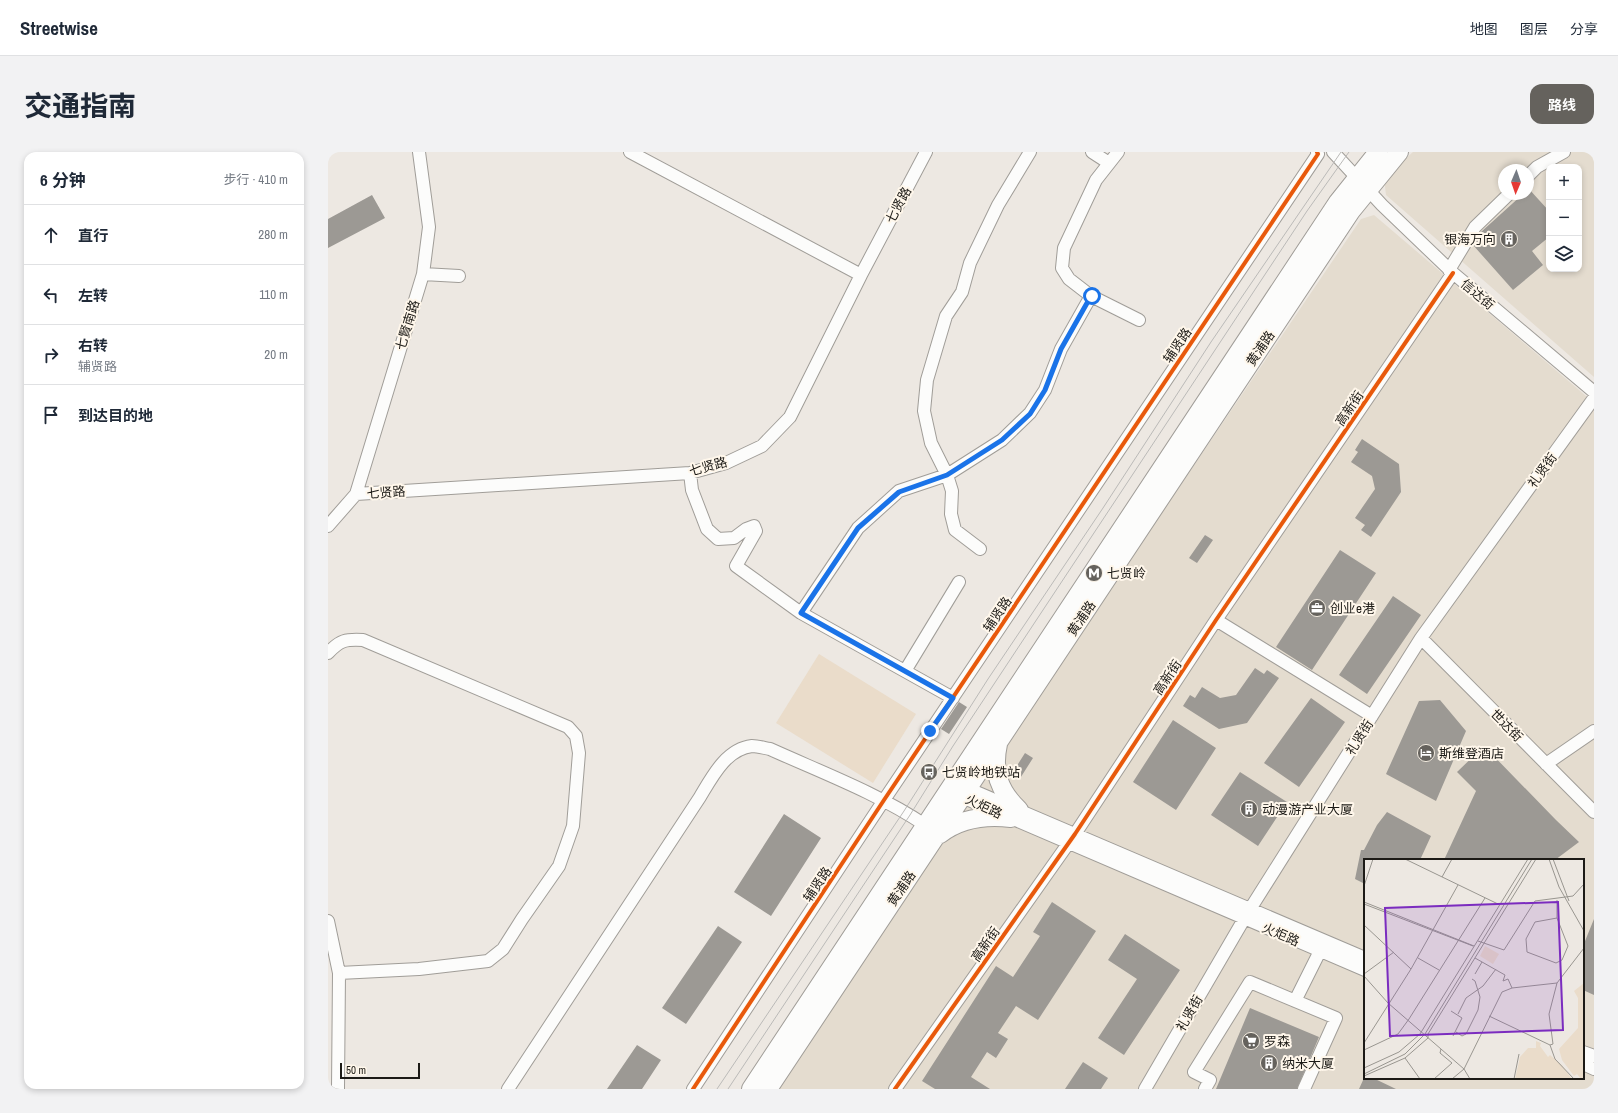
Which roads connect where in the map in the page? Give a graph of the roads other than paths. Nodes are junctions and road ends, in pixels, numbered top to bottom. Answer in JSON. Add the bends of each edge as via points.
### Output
{"nodes":[{"id":1,"x":419,"y":152,"type":"edge"},
{"id":2,"x":630,"y":152,"type":"edge"},
{"id":3,"x":926,"y":152,"type":"edge"},
{"id":4,"x":1030,"y":152,"type":"edge"},
{"id":5,"x":1092,"y":152,"type":"edge"},
{"id":6,"x":1118,"y":152,"type":"edge"},
{"id":7,"x":1317,"y":152,"type":"edge"},
{"id":8,"x":1333,"y":152,"type":"edge"},
{"id":9,"x":1378,"y":152,"type":"edge"},
{"id":10,"x":1399,"y":152,"type":"edge"},
{"id":11,"x":1564,"y":152,"type":"edge"},
{"id":12,"x":1109,"y":163,"type":"junction"},
{"id":13,"x":1534,"y":170,"type":"edge"},
{"id":14,"x":1362,"y":184,"type":"junction"},
{"id":15,"x":1503,"y":200,"type":"edge"},
{"id":16,"x":1451,"y":271,"type":"junction"},
{"id":17,"x":423,"y":274,"type":"junction"},
{"id":18,"x":861,"y":275,"type":"junction"},
{"id":19,"x":459,"y":276,"type":"dead end"},
{"id":20,"x":1091,"y":296,"type":"junction"},
{"id":21,"x":1139,"y":320,"type":"dead end"},
{"id":22,"x":1594,"y":392,"type":"edge"},
{"id":23,"x":1594,"y":398,"type":"edge"},
{"id":24,"x":690,"y":473,"type":"junction"},
{"id":25,"x":947,"y":475,"type":"junction"},
{"id":26,"x":356,"y":494,"type":"junction"},
{"id":27,"x":328,"y":526,"type":"edge"},
{"id":28,"x":980,"y":549,"type":"dead end"},
{"id":29,"x":959,"y":582,"type":"dead end"},
{"id":30,"x":801,"y":613,"type":"junction"},
{"id":31,"x":1216,"y":620,"type":"junction"},
{"id":32,"x":1421,"y":638,"type":"junction"},
{"id":33,"x":328,"y":653,"type":"edge"},
{"id":34,"x":905,"y":671,"type":"junction"},
{"id":35,"x":953,"y":698,"type":"junction"},
{"id":36,"x":1372,"y":716,"type":"junction"},
{"id":37,"x":1594,"y":731,"type":"edge"},
{"id":38,"x":999,"y":741,"type":"junction"},
{"id":39,"x":1546,"y":764,"type":"junction"},
{"id":40,"x":961,"y":789,"type":"junction"},
{"id":41,"x":884,"y":800,"type":"junction"},
{"id":42,"x":1594,"y":812,"type":"edge"},
{"id":43,"x":1015,"y":814,"type":"junction"},
{"id":44,"x":930,"y":832,"type":"junction"},
{"id":45,"x":1072,"y":838,"type":"junction"},
{"id":46,"x":1248,"y":914,"type":"junction"},
{"id":47,"x":328,"y":921,"type":"edge"},
{"id":48,"x":1320,"y":951,"type":"junction"},
{"id":49,"x":1364,"y":958,"type":"edge"},
{"id":50,"x":1364,"y":970,"type":"edge"},
{"id":51,"x":339,"y":973,"type":"junction"},
{"id":52,"x":1295,"y":1001,"type":"junction"},
{"id":53,"x":1584,"y":1052,"type":"edge"},
{"id":54,"x":1594,"y":1056,"type":"edge"},
{"id":55,"x":1584,"y":1064,"type":"edge"},
{"id":56,"x":1594,"y":1069,"type":"edge"},
{"id":57,"x":338,"y":1089,"type":"edge"},
{"id":58,"x":508,"y":1089,"type":"edge"},
{"id":59,"x":693,"y":1089,"type":"edge"},
{"id":60,"x":750,"y":1089,"type":"edge"},
{"id":61,"x":768,"y":1089,"type":"edge"},
{"id":62,"x":895,"y":1089,"type":"edge"},
{"id":63,"x":1145,"y":1089,"type":"edge"},
{"id":64,"x":1205,"y":1089,"type":"edge"},
{"id":65,"x":1304,"y":1089,"type":"edge"}],
"edges":[{"from":1,"to":17,"type":"street","name":"七賢南路","via":[[429,227]]},
{"from":2,"to":18,"type":"street"},
{"from":3,"to":18,"type":"street","name":"七贤路"},
{"from":4,"to":25,"type":"street","via":[[998,205],[970,263],[962,292],[946,316],[927,380],[924,411],[931,443]]},
{"from":5,"to":12,"type":"street"},
{"from":6,"to":12,"type":"street"},
{"from":7,"to":35,"type":"street","name":"辅贤路"},
{"from":8,"to":14,"type":"street","name":"信达街"},
{"from":9,"to":14,"type":"highway","name":"黄浦路"},
{"from":10,"to":14,"type":"highway","name":"黄浦路"},
{"from":11,"to":13,"type":"street"},
{"from":12,"to":20,"type":"street","via":[[1096,180],[1064,248],[1062,268],[1069,279]]},
{"from":14,"to":16,"type":"street","name":"信达街"},
{"from":14,"to":38,"type":"highway","name":"黄浦路","via":[[1351,210]]},
{"from":14,"to":40,"type":"highway","name":"黄浦路","via":[[1338,202]]},
{"from":15,"to":16,"type":"street","name":"高新街","via":[[1475,227]]},
{"from":16,"to":22,"type":"street","name":"信达街"},
{"from":16,"to":31,"type":"street","name":"高新街"},
{"from":17,"to":19,"type":"street"},
{"from":17,"to":26,"type":"street","name":"七賢南路"},
{"from":18,"to":24,"type":"street","name":"七贤路","via":[[790,417],[762,446],[726,463]]},
{"from":20,"to":21,"type":"street"},
{"from":20,"to":25,"type":"street","via":[[1061,349],[1045,390],[1030,414],[1002,440]]},
{"from":23,"to":32,"type":"street","name":"礼贤街"},
{"from":24,"to":26,"type":"street","name":"七贤路"},
{"from":24,"to":30,"type":"street","via":[[692,490],[707,530],[718,539],[734,538],[754,526],[756,531],[736,566]]},
{"from":25,"to":28,"type":"street","via":[[952,491],[951,514],[955,530]]},
{"from":25,"to":30,"type":"street","via":[[899,492],[858,528]]},
{"from":26,"to":27,"type":"street","name":"七贤路"},
{"from":29,"to":34,"type":"street"},
{"from":30,"to":34,"type":"street"},
{"from":31,"to":36,"type":"street"},
{"from":31,"to":45,"type":"street","name":"高新街"},
{"from":32,"to":36,"type":"street","name":"礼贤街"},
{"from":32,"to":39,"type":"street","name":"世达街"},
{"from":33,"to":51,"type":"street","via":[[348,639],[363,640],[568,727],[576,736],[579,753],[573,826],[559,866],[504,949],[488,961]]},
{"from":34,"to":35,"type":"street"},
{"from":35,"to":41,"type":"street","name":"辅贤路"},
{"from":36,"to":46,"type":"street","name":"礼贤街"},
{"from":37,"to":39,"type":"street"},
{"from":38,"to":40,"type":"highway","name":"黄浦路"},
{"from":38,"to":43,"type":"highway","via":[[997,775]]},
{"from":39,"to":42,"type":"street","name":"世达街"},
{"from":40,"to":43,"type":"street","name":"火炬路"},
{"from":40,"to":44,"type":"highway","name":"黄浦路"},
{"from":41,"to":44,"type":"street","via":[[904,811]]},
{"from":41,"to":58,"type":"street","via":[[770,749],[754,746],[740,748],[717,769]]},
{"from":41,"to":59,"type":"street","name":"辅贤路"},
{"from":43,"to":44,"type":"highway","via":[[969,819]]},
{"from":43,"to":45,"type":"street","name":"火炬路"},
{"from":44,"to":60,"type":"highway","name":"黄浦路"},
{"from":44,"to":61,"type":"highway","name":"黄浦路"},
{"from":45,"to":46,"type":"street","name":"火炬路"},
{"from":45,"to":62,"type":"street","name":"高新街"},
{"from":46,"to":48,"type":"street","name":"火炬路"},
{"from":46,"to":49,"type":"street","name":"火炬路"},
{"from":46,"to":63,"type":"street","name":"礼贤街"},
{"from":47,"to":51,"type":"street"},
{"from":48,"to":50,"type":"street","name":"火炬路"},
{"from":48,"to":52,"type":"street"},
{"from":51,"to":57,"type":"street"},
{"from":52,"to":64,"type":"street","via":[[1250,982],[1194,1072],[1210,1080]]},
{"from":52,"to":65,"type":"street","via":[[1336,1018]]},
{"from":53,"to":54,"type":"street"},
{"from":55,"to":56,"type":"street"}]}
